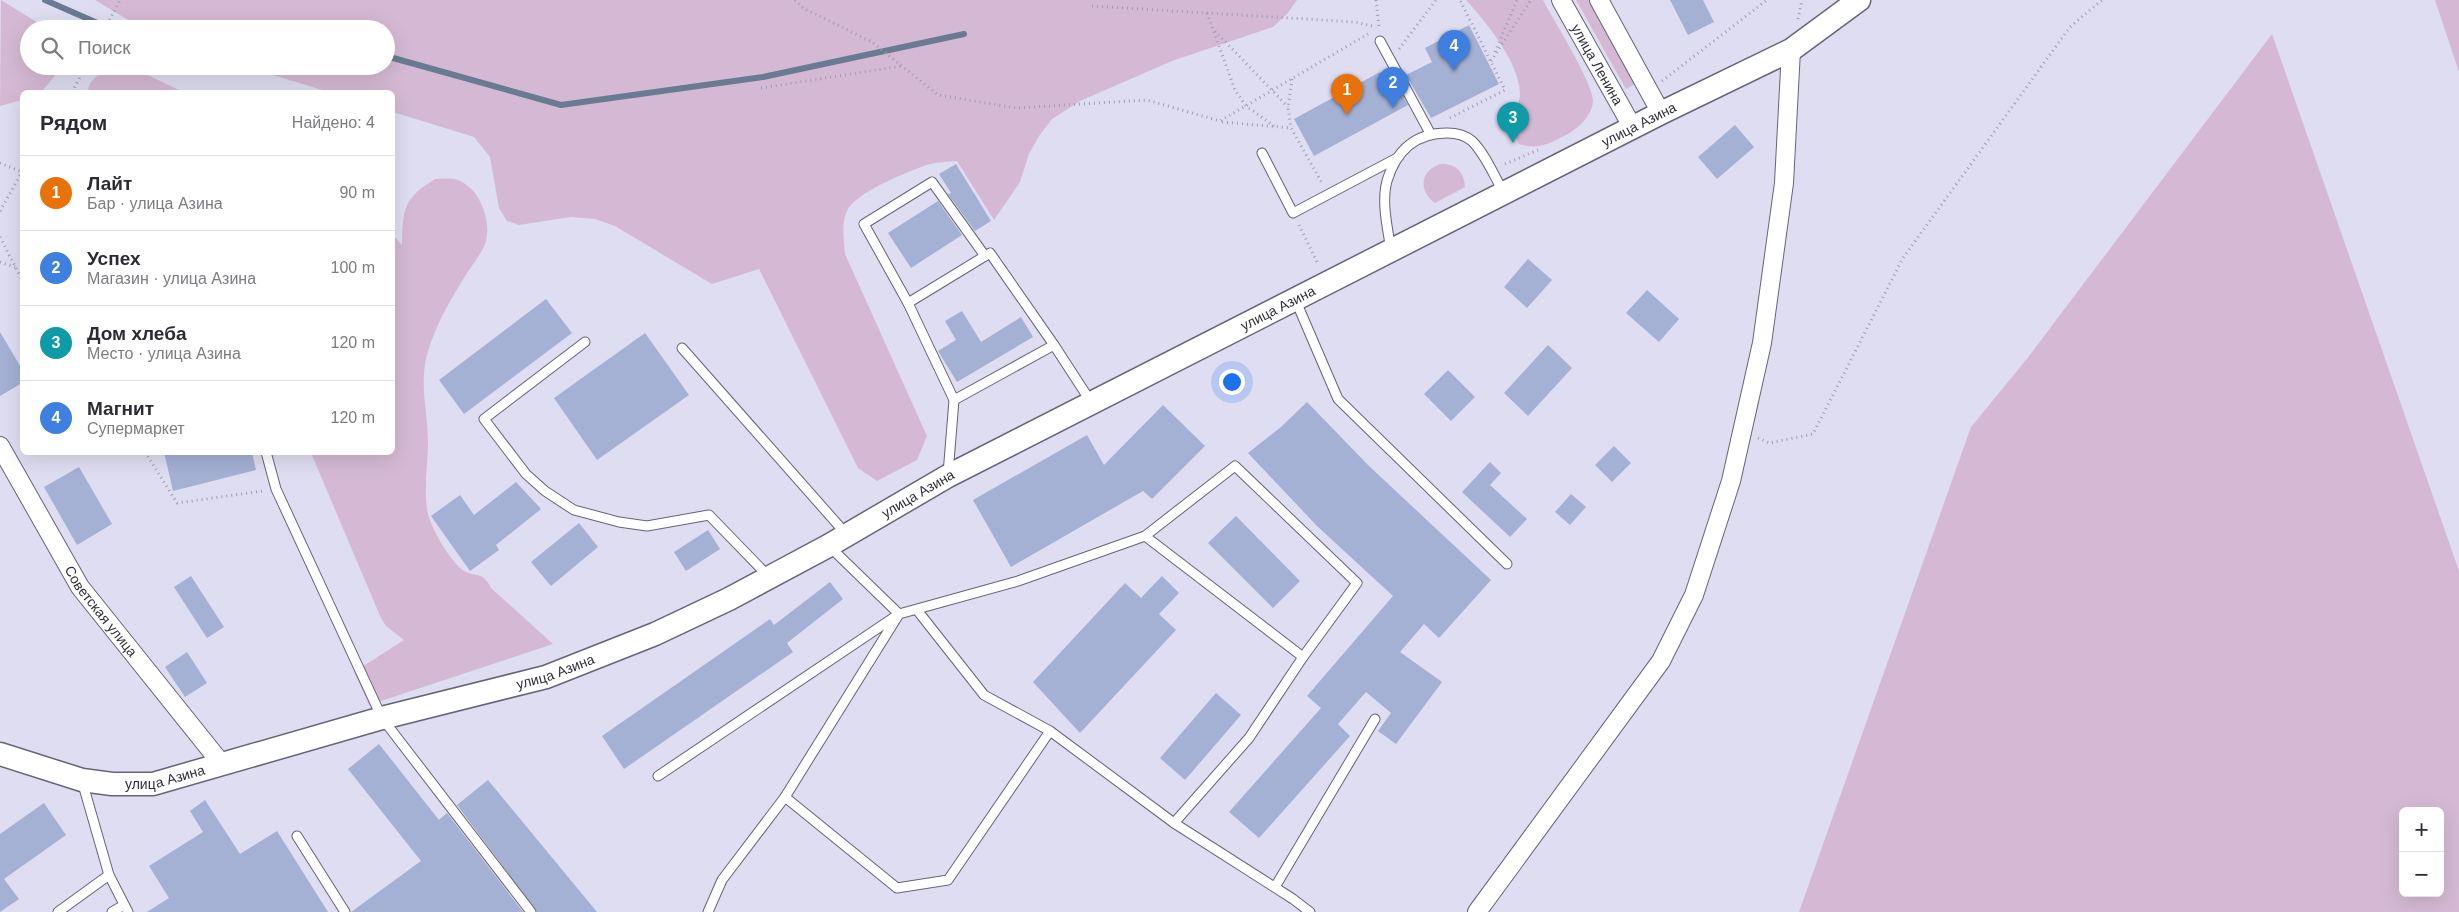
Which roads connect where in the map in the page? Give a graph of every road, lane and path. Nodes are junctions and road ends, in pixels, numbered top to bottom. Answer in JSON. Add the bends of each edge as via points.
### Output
{"nodes":[{"id":1,"x":120,"y":0,"type":"edge"},
{"id":2,"x":795,"y":0,"type":"edge"},
{"id":3,"x":1376,"y":0,"type":"edge"},
{"id":4,"x":1436,"y":0,"type":"edge"},
{"id":5,"x":1460,"y":0,"type":"edge"},
{"id":6,"x":1517,"y":0,"type":"edge"},
{"id":7,"x":1531,"y":0,"type":"edge"},
{"id":8,"x":1561,"y":0,"type":"edge"},
{"id":9,"x":1599,"y":0,"type":"edge"},
{"id":10,"x":1767,"y":0,"type":"edge"},
{"id":11,"x":1859,"y":0,"type":"edge"},
{"id":12,"x":2102,"y":0,"type":"edge"},
{"id":13,"x":1092,"y":6,"type":"dead end"},
{"id":14,"x":1208,"y":13,"type":"junction"},
{"id":15,"x":110,"y":20,"type":"edge"},
{"id":16,"x":1379,"y":28,"type":"junction"},
{"id":17,"x":1213,"y":29,"type":"junction"},
{"id":18,"x":1380,"y":41,"type":"joint"},
{"id":19,"x":1791,"y":50,"type":"junction"},
{"id":20,"x":1391,"y":60,"type":"junction"},
{"id":21,"x":1491,"y":61,"type":"junction"},
{"id":22,"x":902,"y":66,"type":"junction"},
{"id":23,"x":81,"y":75,"type":"edge"},
{"id":24,"x":1292,"y":79,"type":"junction"},
{"id":25,"x":761,"y":88,"type":"dead end"},
{"id":26,"x":73,"y":90,"type":"edge"},
{"id":27,"x":1272,"y":91,"type":"junction"},
{"id":28,"x":1649,"y":92,"type":"junction"},
{"id":29,"x":1246,"y":106,"type":"junction"},
{"id":30,"x":1288,"y":108,"type":"junction"},
{"id":31,"x":1662,"y":113,"type":"junction"},
{"id":32,"x":1220,"y":121,"type":"junction"},
{"id":33,"x":1274,"y":126,"type":"junction"},
{"id":34,"x":1291,"y":128,"type":"junction"},
{"id":35,"x":1633,"y":128,"type":"junction"},
{"id":36,"x":1429,"y":131,"type":"junction"},
{"id":37,"x":1262,"y":153,"type":"dead end"},
{"id":38,"x":1397,"y":158,"type":"junction"},
{"id":39,"x":0,"y":163,"type":"edge"},
{"id":40,"x":20,"y":171,"type":"edge"},
{"id":41,"x":20,"y":176,"type":"edge"},
{"id":42,"x":1328,"y":194,"type":"junction"},
{"id":43,"x":1504,"y":194,"type":"junction"},
{"id":44,"x":0,"y":211,"type":"edge"},
{"id":45,"x":1293,"y":213,"type":"junction"},
{"id":46,"x":0,"y":238,"type":"edge"},
{"id":47,"x":1391,"y":250,"type":"junction"},
{"id":48,"x":985,"y":256,"type":"junction"},
{"id":49,"x":0,"y":262,"type":"edge"},
{"id":50,"x":15,"y":268,"type":"junction"},
{"id":51,"x":20,"y":277,"type":"edge"},
{"id":52,"x":1327,"y":283,"type":"junction"},
{"id":53,"x":1295,"y":299,"type":"junction"},
{"id":54,"x":908,"y":303,"type":"junction"},
{"id":55,"x":585,"y":342,"type":"dead end"},
{"id":56,"x":1054,"y":345,"type":"junction"},
{"id":57,"x":682,"y":348,"type":"dead end"},
{"id":58,"x":954,"y":400,"type":"junction"},
{"id":59,"x":1092,"y":404,"type":"junction"},
{"id":60,"x":1743,"y":430,"type":"junction"},
{"id":61,"x":0,"y":446,"type":"edge"},
{"id":62,"x":147,"y":455,"type":"edge"},
{"id":63,"x":267,"y":455,"type":"edge"},
{"id":64,"x":948,"y":476,"type":"junction"},
{"id":65,"x":276,"y":489,"type":"junction"},
{"id":66,"x":1146,"y":536,"type":"junction"},
{"id":67,"x":838,"y":541,"type":"junction"},
{"id":68,"x":1507,"y":564,"type":"dead end"},
{"id":69,"x":769,"y":577,"type":"junction"},
{"id":70,"x":917,"y":610,"type":"junction"},
{"id":71,"x":899,"y":614,"type":"junction"},
{"id":72,"x":1303,"y":657,"type":"junction"},
{"id":73,"x":382,"y":718,"type":"junction"},
{"id":74,"x":1375,"y":719,"type":"dead end"},
{"id":75,"x":1050,"y":731,"type":"junction"},
{"id":76,"x":0,"y":754,"type":"edge"},
{"id":77,"x":221,"y":763,"type":"junction"},
{"id":78,"x":658,"y":776,"type":"dead end"},
{"id":79,"x":82,"y":780,"type":"junction"},
{"id":80,"x":785,"y":797,"type":"junction"},
{"id":81,"x":1174,"y":823,"type":"junction"},
{"id":82,"x":297,"y":836,"type":"dead end"},
{"id":83,"x":109,"y":875,"type":"junction"},
{"id":84,"x":1275,"y":887,"type":"junction"},
{"id":85,"x":126,"y":908,"type":"edge"},
{"id":86,"x":58,"y":912,"type":"edge"},
{"id":87,"x":112,"y":912,"type":"edge"},
{"id":88,"x":345,"y":912,"type":"edge"},
{"id":89,"x":531,"y":912,"type":"edge"},
{"id":90,"x":708,"y":912,"type":"edge"},
{"id":91,"x":1310,"y":912,"type":"edge"},
{"id":92,"x":1477,"y":912,"type":"edge"}],
"edges":[{"from":1,"to":15,"type":"path"},
{"from":2,"to":22,"type":"path","via":[[803,8],[872,42]]},
{"from":3,"to":16,"type":"path"},
{"from":4,"to":20,"type":"path"},
{"from":5,"to":21,"type":"path"},
{"from":6,"to":21,"type":"path"},
{"from":7,"to":21,"type":"path"},
{"from":8,"to":35,"type":"street","name":"улица Ленина"},
{"from":9,"to":28,"type":"street"},
{"from":10,"to":28,"type":"path"},
{"from":11,"to":19,"type":"street","name":"улица Азина"},
{"from":12,"to":60,"type":"path","via":[[2070,28],[1903,258],[1813,434],[1769,443]]},
{"from":13,"to":14,"type":"path"},
{"from":14,"to":16,"type":"path","via":[[1355,22]]},
{"from":14,"to":17,"type":"path"},
{"from":16,"to":18,"type":"path"},
{"from":16,"to":24,"type":"path"},
{"from":17,"to":27,"type":"path"},
{"from":17,"to":29,"type":"path","via":[[1235,90]]},
{"from":18,"to":20,"type":"lane"},
{"from":19,"to":31,"type":"street","name":"улица Азина"},
{"from":19,"to":60,"type":"street","via":[[1784,183],[1762,343]]},
{"from":20,"to":36,"type":"lane"},
{"from":21,"to":36,"type":"path","via":[[1505,90]]},
{"from":22,"to":25,"type":"path"},
{"from":22,"to":32,"type":"path","via":[[938,95],[1016,108],[1147,100]]},
{"from":23,"to":26,"type":"path"},
{"from":24,"to":27,"type":"path"},
{"from":24,"to":30,"type":"path"},
{"from":27,"to":29,"type":"path"},
{"from":27,"to":30,"type":"path"},
{"from":28,"to":31,"type":"street"},
{"from":29,"to":32,"type":"path"},
{"from":29,"to":33,"type":"path"},
{"from":30,"to":34,"type":"path"},
{"from":31,"to":35,"type":"street","name":"улица Азина"},
{"from":32,"to":33,"type":"path"},
{"from":33,"to":34,"type":"path"},
{"from":34,"to":42,"type":"path"},
{"from":35,"to":43,"type":"street","name":"улица Азина"},
{"from":36,"to":38,"type":"lane","via":[[1410,143]]},
{"from":36,"to":43,"type":"lane","via":[[1454,133],[1470,139],[1481,151]]},
{"from":37,"to":45,"type":"lane"},
{"from":38,"to":42,"type":"lane"},
{"from":38,"to":47,"type":"lane","via":[[1386,183]]},
{"from":39,"to":40,"type":"path"},
{"from":41,"to":44,"type":"path"},
{"from":42,"to":45,"type":"lane"},
{"from":43,"to":47,"type":"street","name":"улица Азина"},
{"from":45,"to":52,"type":"path"},
{"from":46,"to":50,"type":"path"},
{"from":47,"to":52,"type":"street","name":"улица Азина"},
{"from":48,"to":54,"type":"lane"},
{"from":48,"to":54,"type":"lane","via":[[932,182],[864,224]]},
{"from":48,"to":56,"type":"lane","via":[[990,253]]},
{"from":49,"to":50,"type":"path"},
{"from":50,"to":51,"type":"path"},
{"from":52,"to":53,"type":"street","name":"улица Азина"},
{"from":53,"to":59,"type":"street","name":"улица Азина"},
{"from":53,"to":68,"type":"lane","via":[[1338,399]]},
{"from":54,"to":58,"type":"lane"},
{"from":55,"to":69,"type":"lane","via":[[484,420],[526,474],[574,510],[619,522],[647,526],[709,515]]},
{"from":56,"to":58,"type":"lane"},
{"from":56,"to":59,"type":"lane"},
{"from":57,"to":67,"type":"lane"},
{"from":58,"to":64,"type":"lane"},
{"from":59,"to":64,"type":"street","name":"улица Азина"},
{"from":60,"to":92,"type":"street","via":[[1731,481],[1694,595],[1661,662]]},
{"from":61,"to":77,"type":"street","name":"Советская улица","via":[[80,587]]},
{"from":62,"to":65,"type":"path","via":[[177,504]]},
{"from":63,"to":65,"type":"lane"},
{"from":64,"to":67,"type":"street","name":"улица Азина"},
{"from":65,"to":73,"type":"lane"},
{"from":66,"to":70,"type":"lane","via":[[1018,581]]},
{"from":66,"to":72,"type":"lane"},
{"from":66,"to":72,"type":"lane","via":[[1235,466],[1357,583]]},
{"from":67,"to":69,"type":"street","name":"улица Азина"},
{"from":67,"to":71,"type":"lane"},
{"from":69,"to":73,"type":"street","name":"улица Азина","via":[[655,634],[546,677]]},
{"from":70,"to":71,"type":"lane"},
{"from":70,"to":75,"type":"lane","via":[[984,695]]},
{"from":71,"to":78,"type":"lane"},
{"from":71,"to":80,"type":"lane"},
{"from":72,"to":81,"type":"lane","via":[[1249,738]]},
{"from":73,"to":77,"type":"street","name":"улица Азина"},
{"from":73,"to":89,"type":"lane"},
{"from":74,"to":84,"type":"lane"},
{"from":75,"to":80,"type":"lane","via":[[948,880],[897,888]]},
{"from":75,"to":81,"type":"lane"},
{"from":76,"to":79,"type":"street","name":"улица Азина"},
{"from":77,"to":79,"type":"street","name":"улица Азина","via":[[153,784]]},
{"from":79,"to":83,"type":"lane"},
{"from":80,"to":90,"type":"lane","via":[[722,880]]},
{"from":81,"to":84,"type":"lane"},
{"from":82,"to":88,"type":"lane"},
{"from":83,"to":85,"type":"lane"},
{"from":83,"to":86,"type":"lane"},
{"from":84,"to":91,"type":"lane"},
{"from":85,"to":87,"type":"lane"}]}
